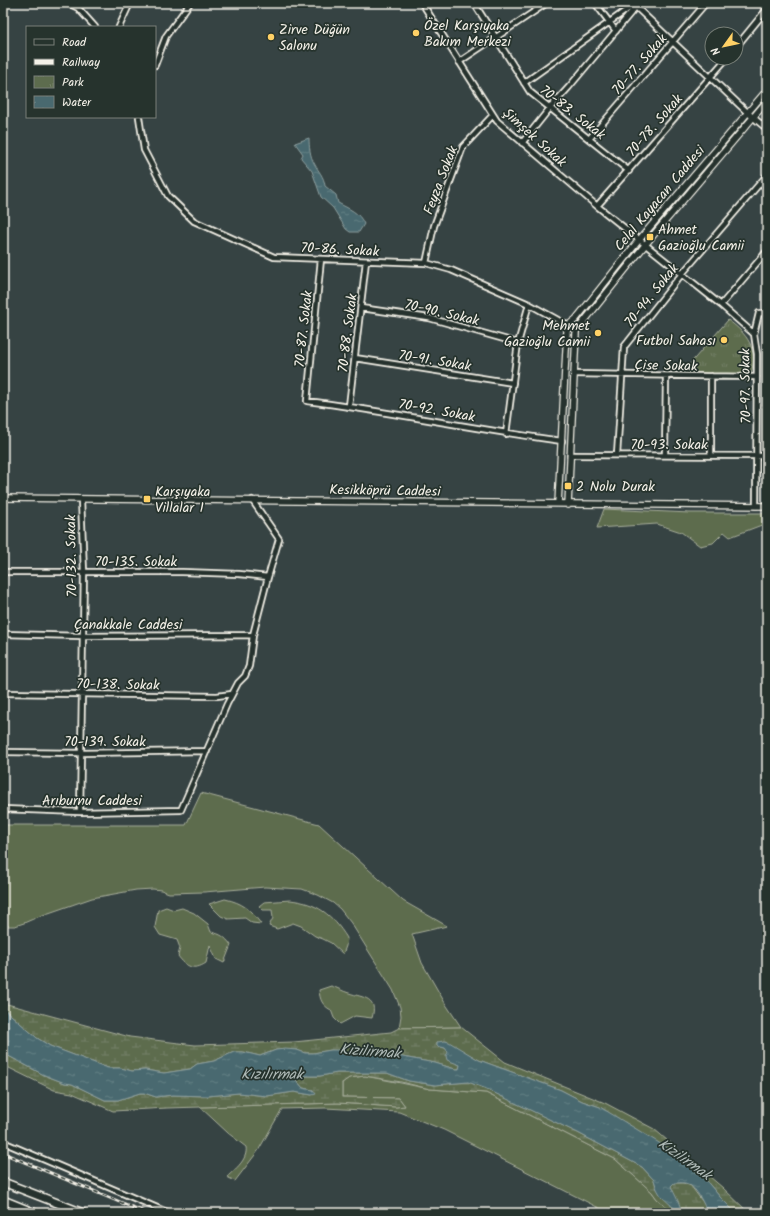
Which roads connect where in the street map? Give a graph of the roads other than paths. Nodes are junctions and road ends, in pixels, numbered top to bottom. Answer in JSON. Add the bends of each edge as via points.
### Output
{"nodes":[{"id":1,"x":68,"y":3,"type":"edge"},
{"id":2,"x":130,"y":3,"type":"edge"},
{"id":3,"x":190,"y":3,"type":"edge"},
{"id":4,"x":422,"y":3,"type":"edge"},
{"id":5,"x":474,"y":3,"type":"edge"},
{"id":6,"x":547,"y":3,"type":"edge"},
{"id":7,"x":595,"y":3,"type":"edge"},
{"id":8,"x":706,"y":3,"type":"edge"},
{"id":9,"x":636,"y":4,"type":"edge"},
{"id":10,"x":767,"y":9,"type":"edge"},
{"id":11,"x":609,"y":23,"type":"junction"},
{"id":12,"x":95,"y":26,"type":"edge"},
{"id":13,"x":119,"y":26,"type":"edge"},
{"id":14,"x":616,"y":31,"type":"junction"},
{"id":15,"x":744,"y":37,"type":"edge"},
{"id":16,"x":496,"y":38,"type":"junction"},
{"id":17,"x":673,"y":42,"type":"junction"},
{"id":18,"x":156,"y":62,"type":"edge"},
{"id":19,"x":459,"y":62,"type":"junction"},
{"id":20,"x":720,"y":66,"type":"edge"},
{"id":21,"x":711,"y":77,"type":"junction"},
{"id":22,"x":524,"y":83,"type":"junction"},
{"id":23,"x":767,"y":90,"type":"edge"},
{"id":24,"x":767,"y":101,"type":"edge"},
{"id":25,"x":550,"y":108,"type":"junction"},
{"id":26,"x":748,"y":113,"type":"junction"},
{"id":27,"x":493,"y":115,"type":"junction"},
{"id":28,"x":753,"y":117,"type":"junction"},
{"id":29,"x":139,"y":118,"type":"edge"},
{"id":30,"x":767,"y":129,"type":"edge"},
{"id":31,"x":589,"y":139,"type":"junction"},
{"id":32,"x":522,"y":143,"type":"junction"},
{"id":33,"x":629,"y":171,"type":"junction"},
{"id":34,"x":767,"y":174,"type":"edge"},
{"id":35,"x":597,"y":206,"type":"junction"},
{"id":36,"x":639,"y":240,"type":"junction"},
{"id":37,"x":645,"y":245,"type":"junction"},
{"id":38,"x":767,"y":251,"type":"edge"},
{"id":39,"x":321,"y":260,"type":"junction"},
{"id":40,"x":366,"y":262,"type":"junction"},
{"id":41,"x":426,"y":263,"type":"junction"},
{"id":42,"x":681,"y":275,"type":"junction"},
{"id":43,"x":529,"y":304,"type":"junction"},
{"id":44,"x":720,"y":305,"type":"junction"},
{"id":45,"x":361,"y":308,"type":"junction"},
{"id":46,"x":767,"y":313,"type":"edge"},
{"id":47,"x":569,"y":326,"type":"junction"},
{"id":48,"x":577,"y":331,"type":"junction"},
{"id":49,"x":754,"y":334,"type":"junction"},
{"id":50,"x":518,"y":343,"type":"junction"},
{"id":51,"x":355,"y":358,"type":"junction"},
{"id":52,"x":574,"y":374,"type":"junction"},
{"id":53,"x":621,"y":375,"type":"junction"},
{"id":54,"x":666,"y":376,"type":"junction"},
{"id":55,"x":711,"y":376,"type":"junction"},
{"id":56,"x":757,"y":377,"type":"junction"},
{"id":57,"x":512,"y":383,"type":"junction"},
{"id":58,"x":307,"y":401,"type":"joint"},
{"id":59,"x":349,"y":406,"type":"junction"},
{"id":60,"x":506,"y":434,"type":"junction"},
{"id":61,"x":562,"y":441,"type":"junction"},
{"id":62,"x":570,"y":455,"type":"junction"},
{"id":63,"x":617,"y":455,"type":"junction"},
{"id":64,"x":665,"y":455,"type":"junction"},
{"id":65,"x":711,"y":456,"type":"junction"},
{"id":66,"x":756,"y":456,"type":"junction"},
{"id":67,"x":767,"y":456,"type":"edge"},
{"id":68,"x":3,"y":498,"type":"edge"},
{"id":69,"x":81,"y":499,"type":"junction"},
{"id":70,"x":252,"y":500,"type":"junction"},
{"id":71,"x":558,"y":504,"type":"junction"},
{"id":72,"x":568,"y":505,"type":"junction"},
{"id":73,"x":756,"y":506,"type":"junction"},
{"id":74,"x":767,"y":506,"type":"edge"},
{"id":75,"x":3,"y":572,"type":"edge"},
{"id":76,"x":84,"y":572,"type":"junction"},
{"id":77,"x":268,"y":576,"type":"junction"},
{"id":78,"x":3,"y":634,"type":"edge"},
{"id":79,"x":254,"y":635,"type":"junction"},
{"id":80,"x":82,"y":636,"type":"junction"},
{"id":81,"x":3,"y":693,"type":"edge"},
{"id":82,"x":82,"y":694,"type":"junction"},
{"id":83,"x":232,"y":694,"type":"junction"},
{"id":84,"x":206,"y":751,"type":"junction"},
{"id":85,"x":3,"y":752,"type":"edge"},
{"id":86,"x":81,"y":753,"type":"junction"},
{"id":87,"x":3,"y":809,"type":"edge"},
{"id":88,"x":80,"y":812,"type":"junction"},
{"id":89,"x":3,"y":1142,"type":"edge"},
{"id":90,"x":3,"y":1182,"type":"edge"},
{"id":91,"x":3,"y":1200,"type":"edge"},
{"id":92,"x":35,"y":1213,"type":"edge"},
{"id":93,"x":83,"y":1213,"type":"edge"},
{"id":94,"x":169,"y":1213,"type":"edge"}],
"edges":[{"from":1,"to":12,"type":"street","via":[[78,8]]},
{"from":2,"to":13,"type":"street"},
{"from":3,"to":18,"type":"street","via":[[166,36]]},
{"from":4,"to":19,"type":"street","name":"Şimşek Sokak"},
{"from":5,"to":16,"type":"street","name":"70-83. Sokak"},
{"from":6,"to":16,"type":"street"},
{"from":7,"to":11,"type":"street"},
{"from":8,"to":17,"type":"street","name":"70-77. Sokak"},
{"from":9,"to":11,"type":"street"},
{"from":9,"to":14,"type":"street"},
{"from":9,"to":17,"type":"street"},
{"from":10,"to":15,"type":"street"},
{"from":11,"to":14,"type":"street"},
{"from":11,"to":22,"type":"street"},
{"from":14,"to":25,"type":"street"},
{"from":16,"to":19,"type":"street"},
{"from":16,"to":22,"type":"street","name":"70-83. Sokak"},
{"from":17,"to":21,"type":"street"},
{"from":17,"to":31,"type":"street","name":"70-77. Sokak"},
{"from":19,"to":27,"type":"street","name":"Şimşek Sokak"},
{"from":20,"to":21,"type":"street","name":"70-78. Sokak"},
{"from":21,"to":26,"type":"street"},
{"from":21,"to":33,"type":"street","name":"70-78. Sokak"},
{"from":22,"to":25,"type":"street","name":"70-83. Sokak","via":[[530,92]]},
{"from":23,"to":26,"type":"street","name":"Celal Kayacan Caddesi"},
{"from":24,"to":28,"type":"street","name":"Celal Kayacan Caddesi"},
{"from":25,"to":31,"type":"street","name":"70-83. Sokak"},
{"from":25,"to":32,"type":"street"},
{"from":26,"to":28,"type":"street"},
{"from":26,"to":36,"type":"street","name":"Celal Kayacan Caddesi"},
{"from":27,"to":32,"type":"street","name":"Şimşek Sokak"},
{"from":27,"to":41,"type":"street","name":"Feyza Sokak","via":[[463,147],[434,226]]},
{"from":28,"to":30,"type":"street"},
{"from":28,"to":37,"type":"street","name":"Celal Kayacan Caddesi"},
{"from":29,"to":39,"type":"street","name":"70-86. Sokak","via":[[144,150],[168,196],[194,221],[274,257]]},
{"from":31,"to":33,"type":"street","name":"70-83. Sokak"},
{"from":32,"to":35,"type":"street","name":"Şimşek Sokak"},
{"from":33,"to":35,"type":"street","name":"70-78. Sokak"},
{"from":34,"to":42,"type":"street","name":"70-94. Sokak"},
{"from":35,"to":36,"type":"street","name":"Şimşek Sokak"},
{"from":36,"to":37,"type":"street","name":"Şimşek Sokak"},
{"from":36,"to":47,"type":"street","name":"Celal Kayacan Caddesi"},
{"from":37,"to":42,"type":"street","name":"70-97. Sokak"},
{"from":37,"to":48,"type":"street","name":"Celal Kayacan Caddesi"},
{"from":38,"to":44,"type":"street"},
{"from":39,"to":40,"type":"street","name":"70-86. Sokak"},
{"from":39,"to":58,"type":"street","name":"70-87. Sokak"},
{"from":40,"to":41,"type":"street","name":"70-86. Sokak"},
{"from":40,"to":45,"type":"street","name":"70-88. Sokak"},
{"from":41,"to":43,"type":"street","name":"70-86. Sokak","via":[[451,270]]},
{"from":42,"to":44,"type":"street","name":"70-97. Sokak"},
{"from":42,"to":53,"type":"street","name":"70-94. Sokak","via":[[624,346]]},
{"from":43,"to":47,"type":"street","name":"70-86. Sokak"},
{"from":43,"to":50,"type":"street"},
{"from":44,"to":49,"type":"street","name":"70-97. Sokak"},
{"from":45,"to":50,"type":"street","name":"70-90. Sokak","via":[[429,318]]},
{"from":45,"to":51,"type":"street","name":"70-88. Sokak"},
{"from":46,"to":49,"type":"street","via":[[759,313]]},
{"from":47,"to":48,"type":"street","via":[[575,324]]},
{"from":47,"to":48,"type":"street","via":[[572,334]]},
{"from":47,"to":61,"type":"street"},
{"from":48,"to":52,"type":"street"},
{"from":49,"to":56,"type":"street","name":"70-97. Sokak"},
{"from":50,"to":57,"type":"street"},
{"from":51,"to":57,"type":"street","name":"70-91. Sokak"},
{"from":51,"to":59,"type":"street","name":"70-88. Sokak"},
{"from":52,"to":53,"type":"street","name":"Çise Sokak"},
{"from":52,"to":62,"type":"street"},
{"from":53,"to":54,"type":"street","name":"Çise Sokak"},
{"from":53,"to":63,"type":"street","name":"70-94. Sokak"},
{"from":54,"to":55,"type":"street","name":"Çise Sokak"},
{"from":54,"to":64,"type":"street"},
{"from":55,"to":56,"type":"street","name":"Çise Sokak"},
{"from":55,"to":65,"type":"street"},
{"from":56,"to":66,"type":"street","name":"70-97. Sokak"},
{"from":57,"to":60,"type":"street"},
{"from":58,"to":59,"type":"street","name":"70-92. Sokak"},
{"from":59,"to":60,"type":"street","name":"70-92. Sokak"},
{"from":60,"to":61,"type":"street","name":"70-92. Sokak"},
{"from":61,"to":71,"type":"street"},
{"from":62,"to":63,"type":"street","name":"70-93. Sokak"},
{"from":62,"to":72,"type":"street"},
{"from":63,"to":64,"type":"street","name":"70-93. Sokak"},
{"from":64,"to":65,"type":"street","name":"70-93. Sokak"},
{"from":65,"to":66,"type":"street","name":"70-93. Sokak"},
{"from":66,"to":67,"type":"street","name":"70-93. Sokak"},
{"from":66,"to":73,"type":"street","name":"70-97. Sokak"},
{"from":68,"to":69,"type":"street","name":"Kesikköprü Caddesi"},
{"from":69,"to":70,"type":"street","name":"Kesikköprü Caddesi"},
{"from":69,"to":76,"type":"street","name":"70-132. Sokak"},
{"from":70,"to":71,"type":"street","name":"Kesikköprü Caddesi"},
{"from":70,"to":77,"type":"street","via":[[280,540]]},
{"from":71,"to":72,"type":"street","name":"Kesikköprü Caddesi"},
{"from":72,"to":73,"type":"street","name":"Kesikköprü Caddesi"},
{"from":73,"to":74,"type":"street","name":"Kesikköprü Caddesi"},
{"from":75,"to":76,"type":"street","name":"70-135. Sokak"},
{"from":76,"to":77,"type":"street","name":"70-135. Sokak"},
{"from":76,"to":80,"type":"street","name":"70-132. Sokak"},
{"from":77,"to":79,"type":"street"},
{"from":78,"to":80,"type":"street","name":"Çanakkale Caddesi"},
{"from":79,"to":80,"type":"street","name":"Çanakkale Caddesi"},
{"from":79,"to":83,"type":"street","via":[[249,666]]},
{"from":80,"to":82,"type":"street","name":"70-132. Sokak"},
{"from":81,"to":82,"type":"street","name":"70-138. Sokak"},
{"from":82,"to":83,"type":"street","name":"70-138. Sokak"},
{"from":82,"to":86,"type":"street","name":"70-132. Sokak"},
{"from":83,"to":84,"type":"street"},
{"from":84,"to":86,"type":"street","name":"70-139. Sokak"},
{"from":84,"to":88,"type":"street","name":"Arıburnu Caddesi","via":[[181,810]]},
{"from":85,"to":86,"type":"street","name":"70-139. Sokak"},
{"from":86,"to":88,"type":"street","name":"70-132. Sokak"},
{"from":87,"to":88,"type":"street","name":"Arıburnu Caddesi"},
{"from":89,"to":94,"type":"street"},
{"from":90,"to":93,"type":"highway"},
{"from":91,"to":92,"type":"highway"}]}
